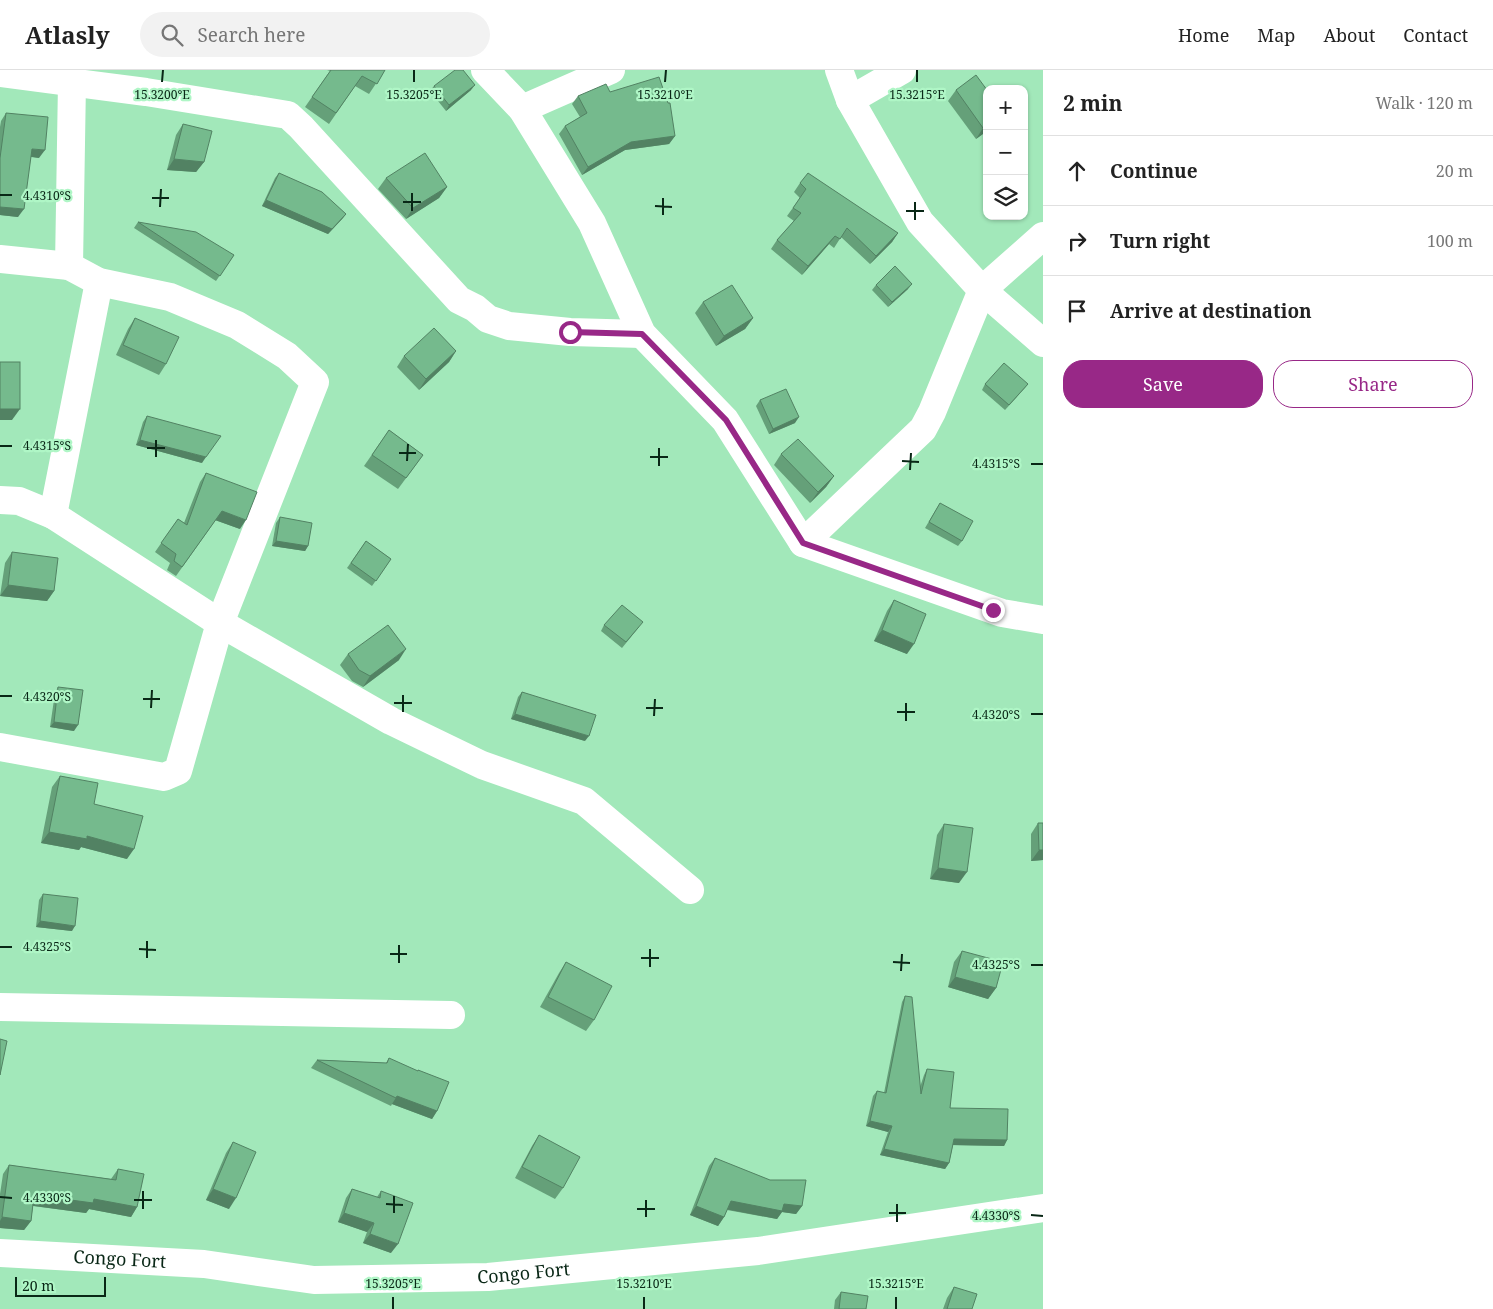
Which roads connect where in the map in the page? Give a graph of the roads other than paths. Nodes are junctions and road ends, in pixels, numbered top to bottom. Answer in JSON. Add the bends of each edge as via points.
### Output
{"nodes":[{"id":1,"x":485,"y":70,"type":"edge"},
{"id":2,"x":611,"y":70,"type":"edge"},
{"id":3,"x":839,"y":70,"type":"edge"},
{"id":4,"x":902,"y":70,"type":"edge"},
{"id":5,"x":0,"y":73,"type":"edge"},
{"id":6,"x":72,"y":82,"type":"junction"},
{"id":7,"x":850,"y":100,"type":"junction"},
{"id":8,"x":522,"y":109,"type":"junction"},
{"id":9,"x":1043,"y":236,"type":"edge"},
{"id":10,"x":0,"y":259,"type":"edge"},
{"id":11,"x":69,"y":266,"type":"junction"},
{"id":12,"x":99,"y":282,"type":"junction"},
{"id":13,"x":982,"y":290,"type":"junction"},
{"id":14,"x":642,"y":334,"type":"junction"},
{"id":15,"x":1043,"y":343,"type":"edge"},
{"id":16,"x":0,"y":500,"type":"edge"},
{"id":17,"x":53,"y":515,"type":"junction"},
{"id":18,"x":803,"y":543,"type":"junction"},
{"id":19,"x":1043,"y":620,"type":"edge"},
{"id":20,"x":220,"y":623,"type":"junction"},
{"id":21,"x":0,"y":747,"type":"edge"},
{"id":22,"x":690,"y":890,"type":"dead end"},
{"id":23,"x":0,"y":1007,"type":"edge"},
{"id":24,"x":451,"y":1015,"type":"dead end"},
{"id":25,"x":1043,"y":1208,"type":"edge"},
{"id":26,"x":0,"y":1253,"type":"edge"}],
"edges":[{"from":1,"to":8,"type":"street"},
{"from":2,"to":8,"type":"street"},
{"from":3,"to":7,"type":"street"},
{"from":4,"to":7,"type":"street"},
{"from":5,"to":6,"type":"street"},
{"from":6,"to":11,"type":"street"},
{"from":6,"to":14,"type":"street","via":[[288,115],[460,300],[488,319],[509,326],[570,332]]},
{"from":7,"to":13,"type":"street","via":[[920,222]]},
{"from":8,"to":14,"type":"street","via":[[592,223]]},
{"from":9,"to":13,"type":"street"},
{"from":10,"to":11,"type":"street"},
{"from":11,"to":12,"type":"street"},
{"from":12,"to":17,"type":"street"},
{"from":12,"to":20,"type":"street","via":[[170,297],[237,325],[287,356],[315,382]]},
{"from":13,"to":15,"type":"street"},
{"from":13,"to":18,"type":"street","via":[[922,429]]},
{"from":14,"to":18,"type":"street","via":[[726,420]]},
{"from":16,"to":17,"type":"street","via":[[19,501]]},
{"from":17,"to":20,"type":"street"},
{"from":18,"to":19,"type":"street","via":[[1002,613]]},
{"from":20,"to":21,"type":"street","via":[[178,771],[164,777]]},
{"from":20,"to":22,"type":"street","via":[[391,721],[482,765],[584,801]]},
{"from":23,"to":24,"type":"street"},
{"from":25,"to":26,"type":"street","name":"Congo Fort","via":[[758,1251],[488,1277],[314,1280],[204,1264]]}]}
